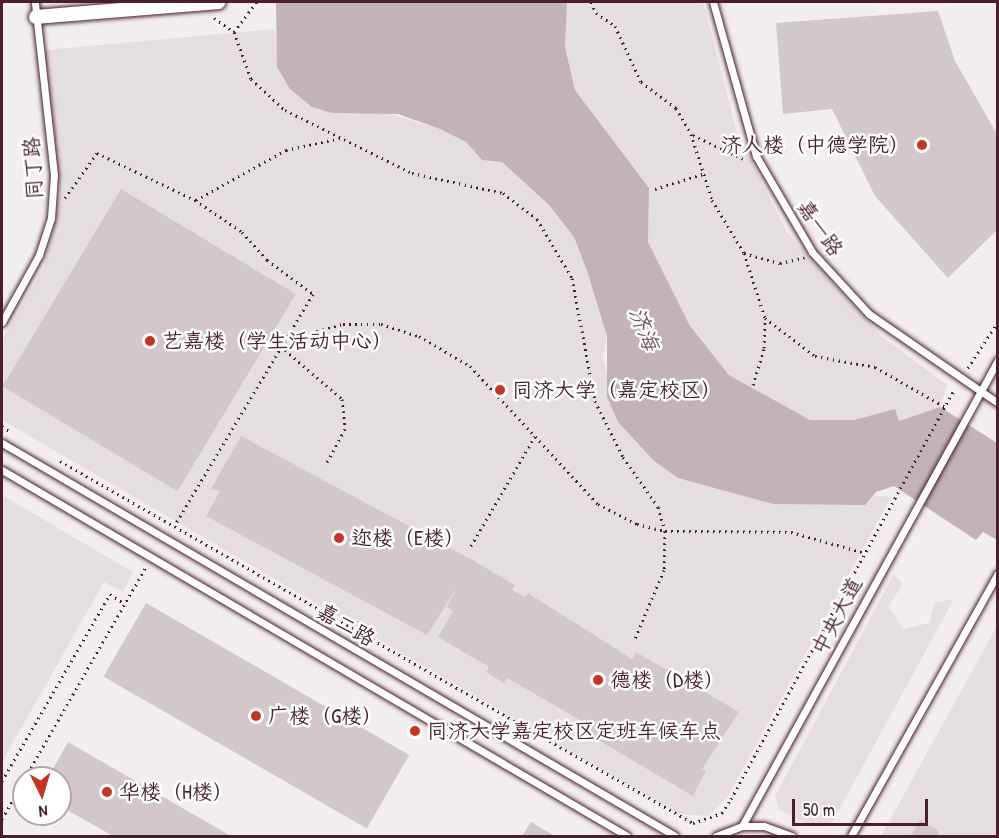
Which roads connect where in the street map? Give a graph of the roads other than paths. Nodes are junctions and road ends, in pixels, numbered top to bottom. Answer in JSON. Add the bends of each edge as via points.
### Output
{"nodes":[{"id":1,"x":34,"y":2,"type":"edge"},
{"id":2,"x":218,"y":2,"type":"edge"},
{"id":3,"x":713,"y":2,"type":"edge"},
{"id":4,"x":36,"y":17,"type":"junction"},
{"id":5,"x":2,"y":322,"type":"edge"},
{"id":6,"x":998,"y":360,"type":"edge"},
{"id":7,"x":976,"y":392,"type":"junction"},
{"id":8,"x":998,"y":403,"type":"edge"},
{"id":9,"x":2,"y":442,"type":"edge"},
{"id":10,"x":2,"y":470,"type":"edge"},
{"id":11,"x":998,"y":573,"type":"edge"},
{"id":12,"x":742,"y":826,"type":"junction"},
{"id":13,"x":627,"y":837,"type":"edge"},
{"id":14,"x":675,"y":837,"type":"edge"},
{"id":15,"x":716,"y":837,"type":"edge"},
{"id":16,"x":792,"y":837,"type":"edge"},
{"id":17,"x":851,"y":837,"type":"edge"}],
"edges":[{"from":1,"to":4,"type":"lane","name":"同丁路"},
{"from":2,"to":4,"type":"street"},
{"from":3,"to":7,"type":"lane","name":"嘉一路","via":[[756,156],[812,252],[869,314]]},
{"from":4,"to":5,"type":"lane","name":"同丁路","via":[[54,175],[51,218],[39,255]]},
{"from":6,"to":7,"type":"lane"},
{"from":7,"to":8,"type":"lane","name":"嘉一路"},
{"from":7,"to":12,"type":"lane","name":"中央大道"},
{"from":9,"to":14,"type":"lane","name":"嘉二路"},
{"from":10,"to":13,"type":"lane","name":"嘉二路"},
{"from":11,"to":17,"type":"lane"},
{"from":12,"to":15,"type":"lane"},
{"from":12,"to":16,"type":"lane","via":[[764,826]]}]}
